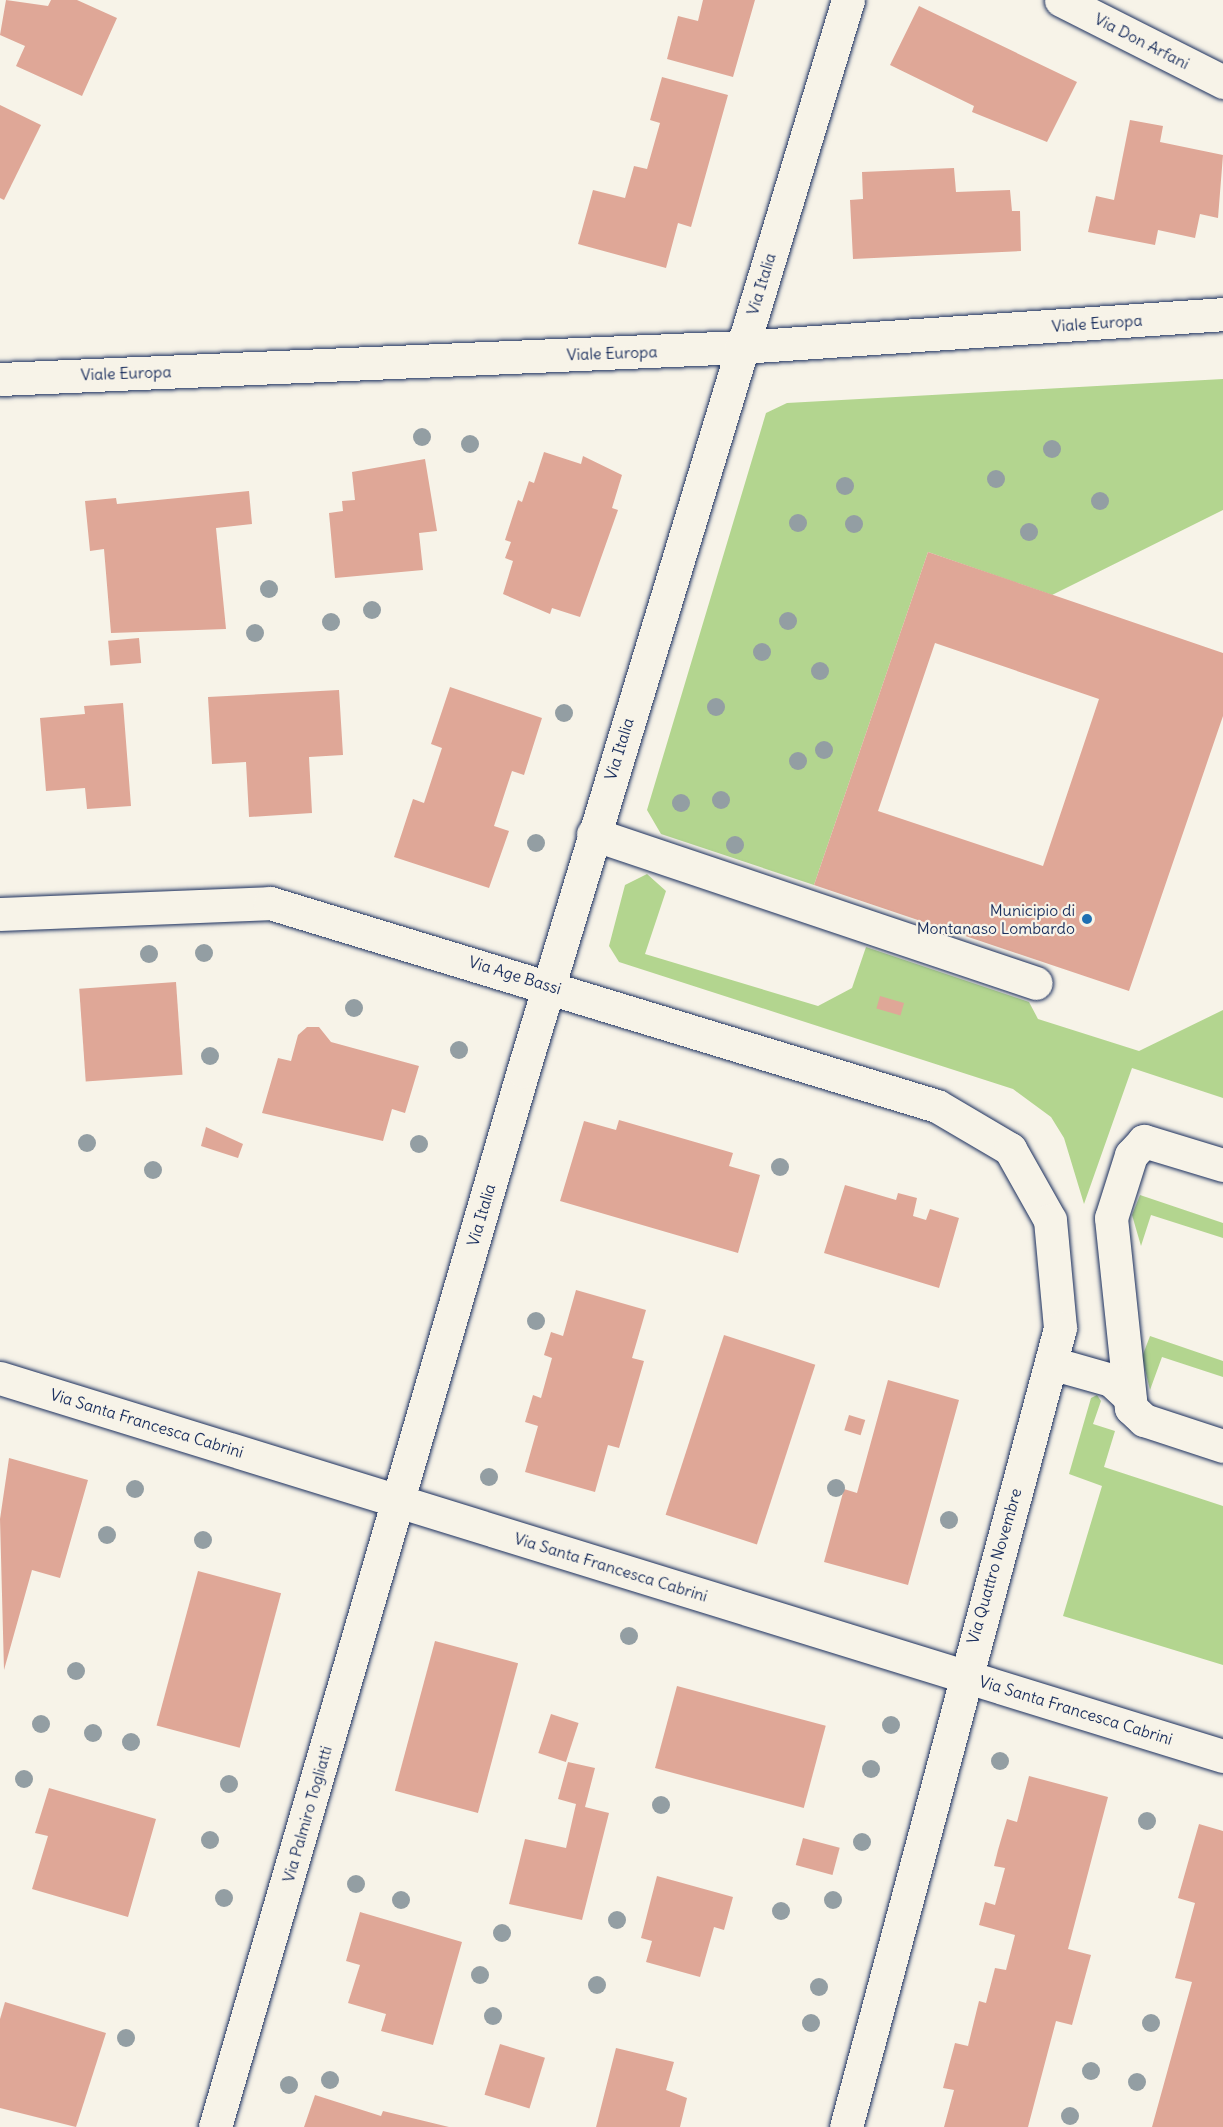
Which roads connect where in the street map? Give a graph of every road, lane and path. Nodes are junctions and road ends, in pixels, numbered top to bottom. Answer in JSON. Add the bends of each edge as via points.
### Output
{"nodes":[{"id":1,"x":848,"y":0,"type":"edge"},
{"id":2,"x":1061,"y":0,"type":"edge"},
{"id":3,"x":1223,"y":82,"type":"edge"},
{"id":4,"x":1223,"y":314,"type":"edge"},
{"id":5,"x":741,"y":347,"type":"junction"},
{"id":6,"x":0,"y":379,"type":"edge"},
{"id":7,"x":593,"y":834,"type":"junction"},
{"id":8,"x":0,"y":914,"type":"edge"},
{"id":9,"x":1036,"y":983,"type":"dead end"},
{"id":10,"x":549,"y":985,"type":"junction"},
{"id":11,"x":1010,"y":1149,"type":"joint"},
{"id":12,"x":1223,"y":1165,"type":"edge"},
{"id":13,"x":1051,"y":1363,"type":"junction"},
{"id":14,"x":0,"y":1378,"type":"edge"},
{"id":15,"x":1129,"y":1397,"type":"junction"},
{"id":16,"x":1223,"y":1446,"type":"edge"},
{"id":17,"x":398,"y":1501,"type":"junction"},
{"id":18,"x":963,"y":1676,"type":"junction"},
{"id":19,"x":1223,"y":1756,"type":"edge"},
{"id":20,"x":215,"y":2127,"type":"edge"},
{"id":21,"x":846,"y":2127,"type":"edge"}],
"edges":[{"from":1,"to":5,"type":"street","name":"Via Italia"},
{"from":2,"to":3,"type":"street","name":"Via Don Arfani"},
{"from":4,"to":5,"type":"street","name":"Viale Europa"},
{"from":5,"to":6,"type":"street","name":"Viale Europa"},
{"from":5,"to":7,"type":"street","name":"Via Italia"},
{"from":7,"to":9,"type":"street"},
{"from":7,"to":10,"type":"street","name":"Via Italia"},
{"from":8,"to":10,"type":"street","name":"Via Age Bassi","via":[[270,903]]},
{"from":10,"to":11,"type":"street","name":"Via Age Bassi","via":[[936,1106]]},
{"from":10,"to":17,"type":"street","name":"Via Italia"},
{"from":11,"to":13,"type":"street","name":"Via Quattro Novembre","via":[[1050,1220],[1060,1328]]},
{"from":12,"to":15,"type":"street","via":[[1152,1140],[1131,1155],[1111,1218]]},
{"from":13,"to":15,"type":"street","via":[[1111,1380]]},
{"from":13,"to":18,"type":"street","name":"Via Quattro Novembre"},
{"from":14,"to":17,"type":"street","name":"Via Santa Francesca Cabrini"},
{"from":15,"to":16,"type":"street","via":[[1131,1408],[1144,1420]]},
{"from":17,"to":18,"type":"street","name":"Via Santa Francesca Cabrini"},
{"from":17,"to":20,"type":"street","name":"Via Palmiro Togliatti"},
{"from":18,"to":19,"type":"street","name":"Via Santa Francesca Cabrini"},
{"from":18,"to":21,"type":"street","name":"Via Quattro Novembre"}]}
